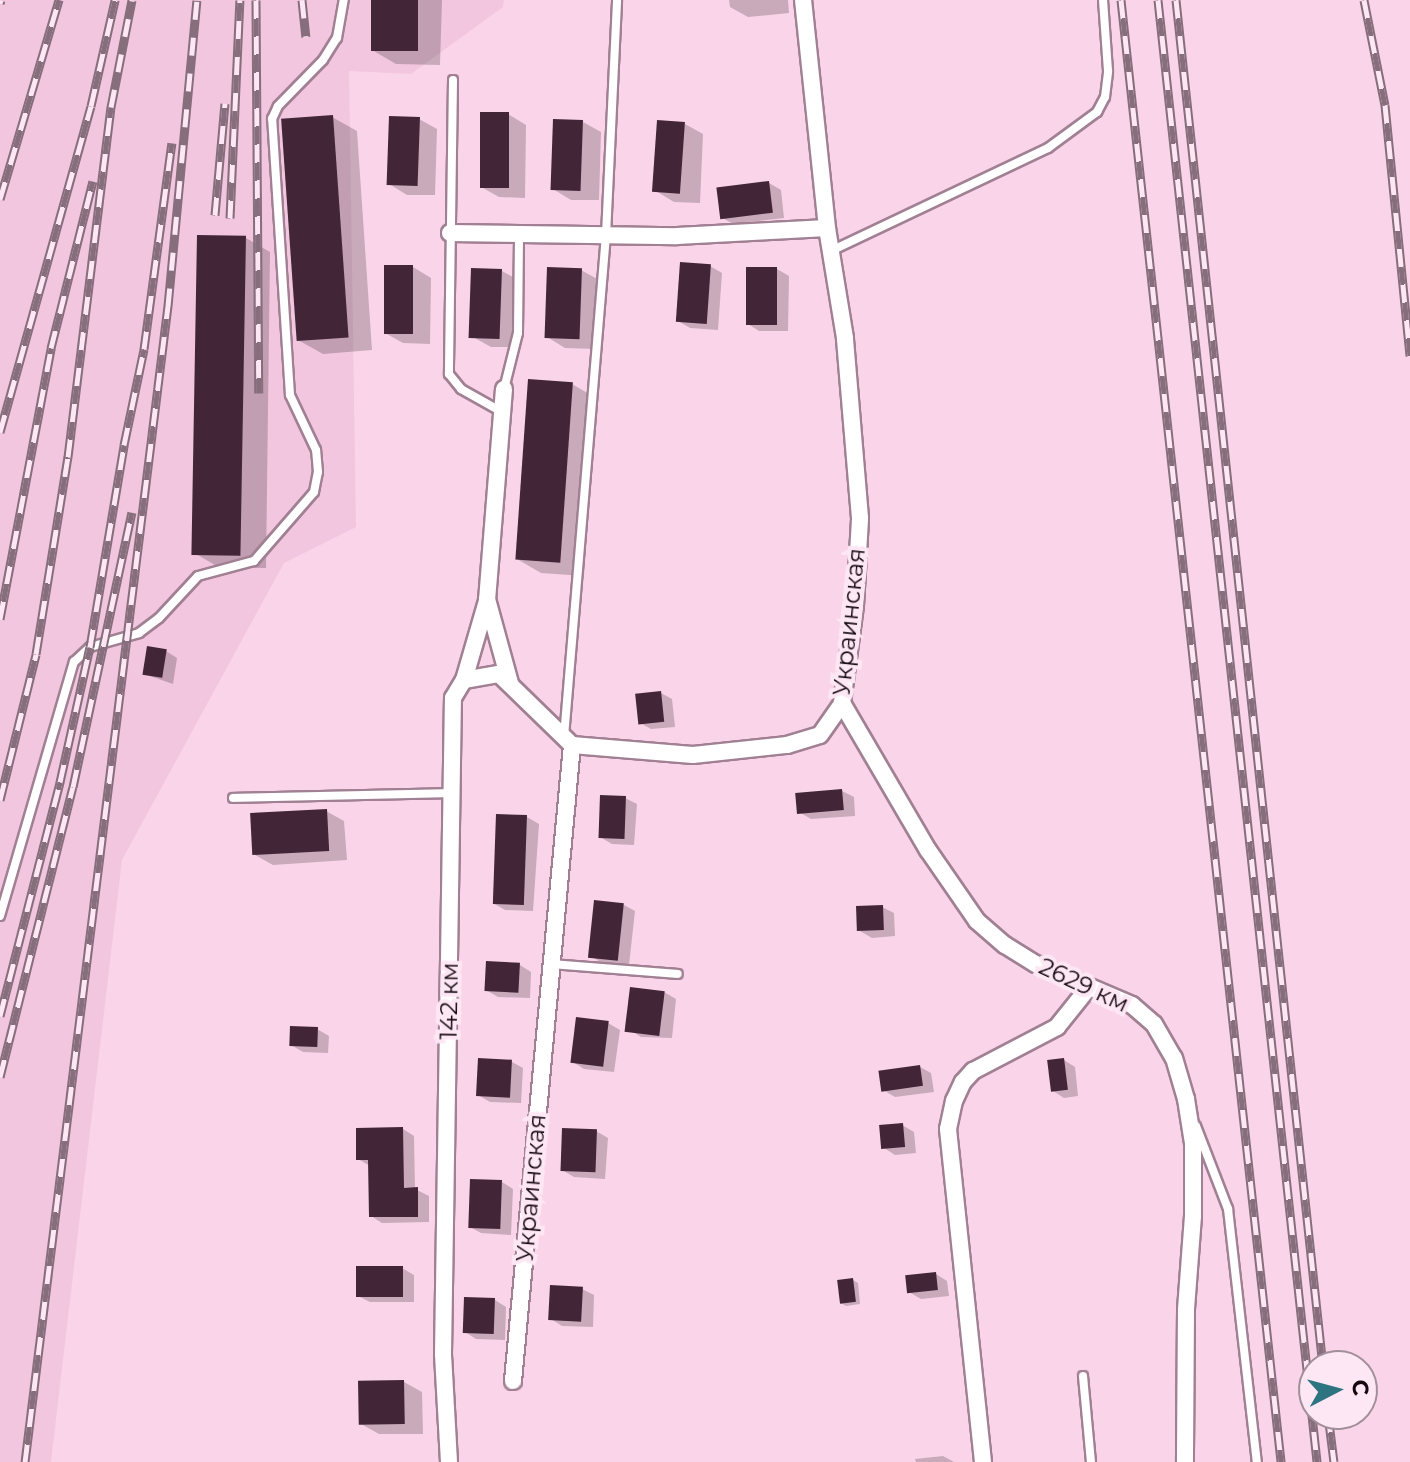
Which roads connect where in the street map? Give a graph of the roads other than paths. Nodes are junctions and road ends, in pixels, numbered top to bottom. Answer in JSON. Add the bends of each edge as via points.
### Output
{"nodes":[{"id":1,"x":344,"y":0,"type":"edge"},
{"id":2,"x":617,"y":0,"type":"edge"},
{"id":3,"x":803,"y":0,"type":"edge"},
{"id":4,"x":1103,"y":0,"type":"edge"},
{"id":5,"x":453,"y":80,"type":"dead end"},
{"id":6,"x":827,"y":228,"type":"junction"},
{"id":7,"x":450,"y":233,"type":"junction"},
{"id":8,"x":519,"y":234,"type":"junction"},
{"id":9,"x":606,"y":235,"type":"junction"},
{"id":10,"x":831,"y":251,"type":"junction"},
{"id":11,"x":504,"y":389,"type":"joint"},
{"id":12,"x":502,"y":412,"type":"junction"},
{"id":13,"x":487,"y":599,"type":"junction"},
{"id":14,"x":464,"y":680,"type":"junction"},
{"id":15,"x":510,"y":683,"type":"junction"},
{"id":16,"x":842,"y":703,"type":"junction"},
{"id":17,"x":568,"y":742,"type":"junction"},
{"id":18,"x":452,"y":793,"type":"junction"},
{"id":19,"x":233,"y":798,"type":"dead end"},
{"id":20,"x":0,"y":916,"type":"edge"},
{"id":21,"x":552,"y":964,"type":"junction"},
{"id":22,"x":678,"y":974,"type":"dead end"},
{"id":23,"x":1089,"y":987,"type":"junction"},
{"id":24,"x":1186,"y":1099,"type":"junction"},
{"id":25,"x":1083,"y":1376,"type":"dead end"},
{"id":26,"x":513,"y":1381,"type":"dead end"},
{"id":27,"x":449,"y":1462,"type":"edge"},
{"id":28,"x":983,"y":1462,"type":"edge"},
{"id":29,"x":1091,"y":1462,"type":"edge"},
{"id":30,"x":1185,"y":1462,"type":"edge"},
{"id":31,"x":1257,"y":1462,"type":"edge"}],
"edges":[{"from":1,"to":20,"type":"lane","via":[[337,38],[272,119],[290,395],[316,450],[314,492],[254,561],[198,576],[139,633],[90,647],[74,662]]},
{"from":2,"to":9,"type":"lane"},
{"from":3,"to":6,"type":"street","name":"Украинская"},
{"from":4,"to":10,"type":"lane","via":[[1108,71],[1097,112],[1048,148]]},
{"from":5,"to":7,"type":"lane"},
{"from":6,"to":9,"type":"street"},
{"from":6,"to":10,"type":"street","name":"Украинская"},
{"from":7,"to":8,"type":"street"},
{"from":7,"to":12,"type":"lane","via":[[449,374],[461,389]]},
{"from":8,"to":9,"type":"street"},
{"from":8,"to":11,"type":"lane","via":[[518,333]]},
{"from":9,"to":17,"type":"lane"},
{"from":10,"to":16,"type":"street","name":"Украинская","via":[[845,338],[860,518]]},
{"from":11,"to":12,"type":"street"},
{"from":12,"to":13,"type":"street"},
{"from":13,"to":14,"type":"street","name":"142 км"},
{"from":13,"to":15,"type":"street"},
{"from":14,"to":15,"type":"street","via":[[499,674]]},
{"from":14,"to":18,"type":"street","name":"142 км","via":[[453,698]]},
{"from":15,"to":17,"type":"street"},
{"from":16,"to":17,"type":"street","name":"Украинская","via":[[820,735],[787,745],[693,755]]},
{"from":16,"to":23,"type":"street","name":"2629 км","via":[[928,850],[977,921],[1036,964]]},
{"from":17,"to":21,"type":"street","name":"Украинская"},
{"from":18,"to":19,"type":"lane"},
{"from":18,"to":27,"type":"street","name":"142 км","via":[[443,1354]]},
{"from":21,"to":22,"type":"lane"},
{"from":21,"to":26,"type":"street","name":"Украинская"},
{"from":23,"to":24,"type":"street","name":"2629 км","via":[[1132,1005],[1154,1024],[1174,1058]]},
{"from":23,"to":28,"type":"street","via":[[1057,1027],[973,1071],[954,1101],[948,1129]]},
{"from":24,"to":30,"type":"street","name":"2629 км","via":[[1193,1143],[1193,1216]]},
{"from":24,"to":31,"type":"lane","via":[[1228,1209]]},
{"from":25,"to":29,"type":"lane"}]}
